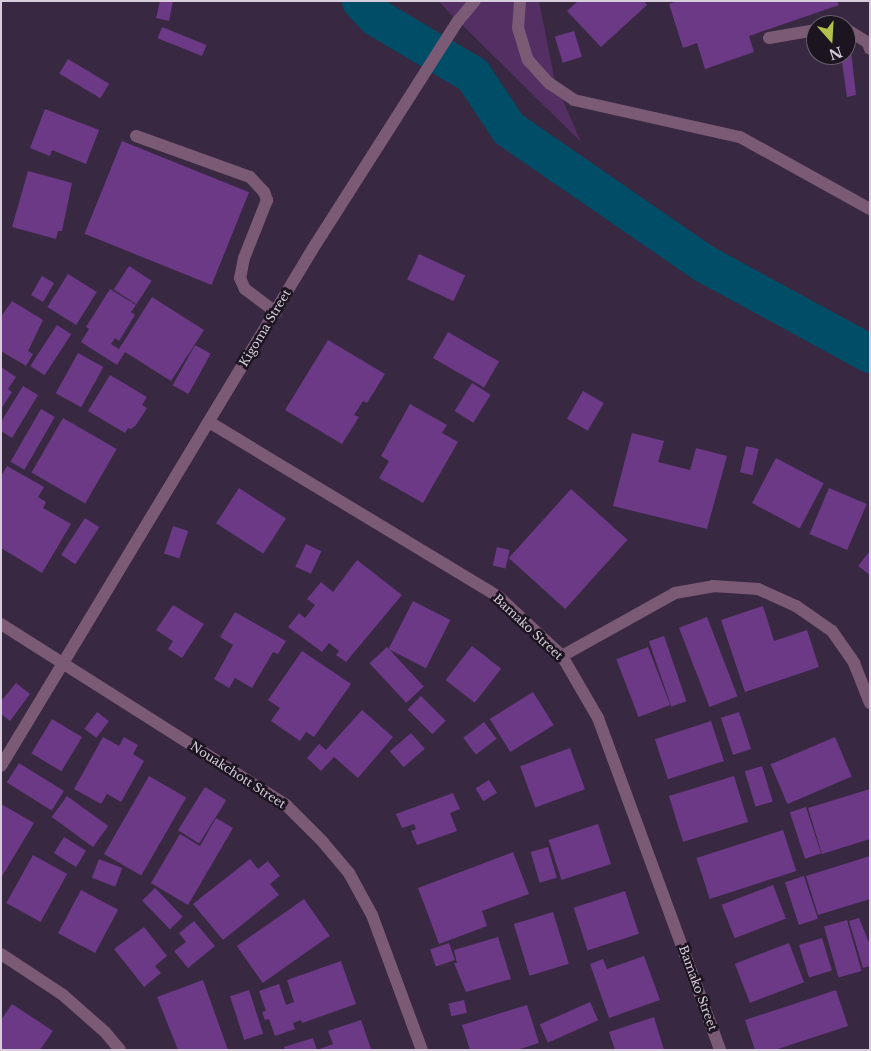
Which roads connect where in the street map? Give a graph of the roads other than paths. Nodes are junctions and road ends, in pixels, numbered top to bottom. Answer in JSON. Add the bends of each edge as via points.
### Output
{"nodes":[{"id":1,"x":475,"y":1,"type":"edge"},
{"id":2,"x":520,"y":1,"type":"edge"},
{"id":3,"x":806,"y":32,"type":"edge"},
{"id":4,"x":856,"y":35,"type":"edge"},
{"id":5,"x":769,"y":38,"type":"dead end"},
{"id":6,"x":870,"y":49,"type":"edge"},
{"id":7,"x":136,"y":136,"type":"dead end"},
{"id":8,"x":870,"y":209,"type":"edge"},
{"id":9,"x":276,"y":312,"type":"junction"},
{"id":10,"x":208,"y":422,"type":"junction"},
{"id":11,"x":1,"y":624,"type":"edge"},
{"id":12,"x":562,"y":656,"type":"junction"},
{"id":13,"x":62,"y":660,"type":"junction"},
{"id":14,"x":870,"y":704,"type":"edge"},
{"id":15,"x":1,"y":766,"type":"edge"},
{"id":16,"x":1,"y":954,"type":"edge"},
{"id":17,"x":120,"y":1050,"type":"edge"},
{"id":18,"x":422,"y":1050,"type":"edge"},
{"id":19,"x":720,"y":1050,"type":"edge"}],
"edges":[{"from":1,"to":9,"type":"street","name":"Kigoma Street","via":[[458,21]]},
{"from":2,"to":8,"type":"street","via":[[518,28],[528,60],[549,83],[574,100],[740,137]]},
{"from":3,"to":5,"type":"street"},
{"from":4,"to":6,"type":"street","via":[[868,43]]},
{"from":7,"to":9,"type":"street","via":[[250,177],[264,192],[266,200],[244,258],[240,278],[245,289]]},
{"from":9,"to":10,"type":"street","name":"Kigoma Street"},
{"from":10,"to":12,"type":"street","name":"Bamako Street","via":[[498,596]]},
{"from":10,"to":13,"type":"street","name":"Kigoma Street"},
{"from":11,"to":13,"type":"street","name":"Nouakchott Street"},
{"from":12,"to":14,"type":"street","via":[[675,593],[713,586],[758,589],[796,606],[832,631],[854,663]]},
{"from":12,"to":19,"type":"street","name":"Bamako Street","via":[[598,718]]},
{"from":13,"to":15,"type":"street","name":"Kigoma Street"},
{"from":13,"to":18,"type":"street","name":"Nouakchott Street","via":[[286,805],[322,841],[349,873],[372,915]]},
{"from":16,"to":17,"type":"street","via":[[63,995],[105,1032]]}]}
